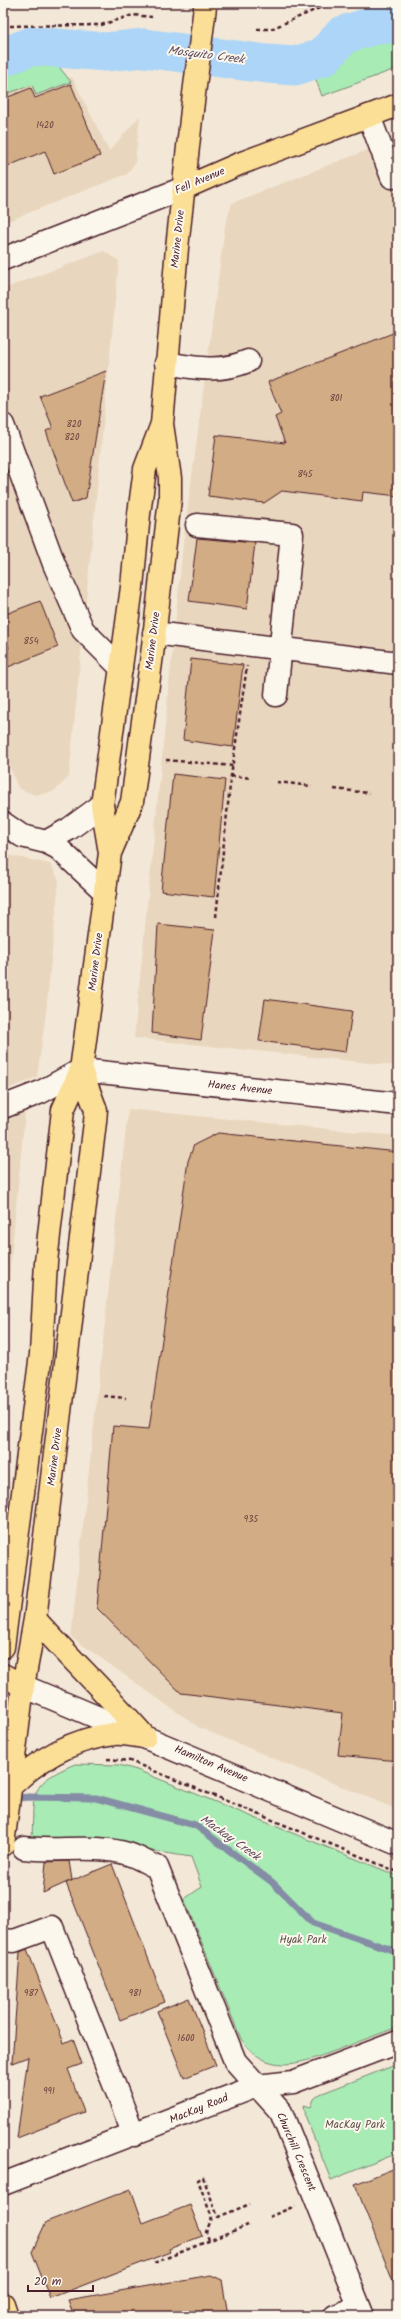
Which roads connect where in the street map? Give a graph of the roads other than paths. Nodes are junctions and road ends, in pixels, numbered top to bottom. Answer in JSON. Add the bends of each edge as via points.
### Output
{"nodes":[{"id":1,"x":206,"y":4,"type":"edge"},
{"id":2,"x":398,"y":105,"type":"edge"},
{"id":3,"x":369,"y":116,"type":"junction"},
{"id":4,"x":392,"y":177,"type":"dead end"},
{"id":5,"x":184,"y":188,"type":"junction"},
{"id":6,"x":3,"y":259,"type":"edge"},
{"id":7,"x":248,"y":361,"type":"dead end"},
{"id":8,"x":166,"y":363,"type":"junction"},
{"id":9,"x":162,"y":424,"type":"junction"},
{"id":10,"x":3,"y":425,"type":"edge"},
{"id":11,"x":197,"y":525,"type":"dead end"},
{"id":12,"x":154,"y":633,"type":"junction"},
{"id":13,"x":281,"y":649,"type":"junction"},
{"id":14,"x":398,"y":664,"type":"edge"},
{"id":15,"x":121,"y":668,"type":"junction"},
{"id":16,"x":276,"y":695,"type":"dead end"},
{"id":17,"x":102,"y":804,"type":"junction"},
{"id":18,"x":3,"y":823,"type":"edge"},
{"id":19,"x":46,"y":842,"type":"junction"},
{"id":20,"x":110,"y":853,"type":"junction"},
{"id":21,"x":105,"y":892,"type":"junction"},
{"id":22,"x":81,"y":1070,"type":"junction"},
{"id":23,"x":398,"y":1104,"type":"edge"},
{"id":24,"x":3,"y":1107,"type":"edge"},
{"id":25,"x":35,"y":1619,"type":"junction"},
{"id":26,"x":3,"y":1648,"type":"edge"},
{"id":27,"x":3,"y":1653,"type":"edge"},
{"id":28,"x":3,"y":1675,"type":"edge"},
{"id":29,"x":23,"y":1686,"type":"junction"},
{"id":30,"x":145,"y":1737,"type":"junction"},
{"id":31,"x":10,"y":1787,"type":"junction"},
{"id":32,"x":10,"y":1841,"type":"edge"},
{"id":33,"x":398,"y":1844,"type":"edge"},
{"id":34,"x":3,"y":1940,"type":"edge"},
{"id":35,"x":398,"y":2042,"type":"edge"},
{"id":36,"x":257,"y":2086,"type":"junction"},
{"id":37,"x":134,"y":2135,"type":"junction"},
{"id":38,"x":3,"y":2184,"type":"edge"},
{"id":39,"x":3,"y":2304,"type":"edge"},
{"id":40,"x":361,"y":2311,"type":"edge"},
{"id":41,"x":7,"y":2316,"type":"edge"},
{"id":42,"x":334,"y":2316,"type":"edge"}],
"edges":[{"from":1,"to":5,"type":"main road","name":"Marine Drive","bridge":true},
{"from":2,"to":3,"type":"main road","name":"Fell Avenue"},
{"from":3,"to":4,"type":"street"},
{"from":3,"to":5,"type":"main road","name":"Fell Avenue","via":[[239,164]]},
{"from":5,"to":6,"type":"street","name":"Fell Avenue"},
{"from":5,"to":8,"type":"main road","name":"Marine Drive"},
{"from":7,"to":8,"type":"street","via":[[232,368],[202,369]]},
{"from":8,"to":9,"type":"main road","name":"Marine Drive"},
{"from":9,"to":12,"type":"main road","name":"Marine Drive","via":[[170,478],[170,499]]},
{"from":9,"to":15,"type":"main road","name":"Marine Drive","via":[[145,469]]},
{"from":10,"to":15,"type":"street","via":[[54,564],[83,630]]},
{"from":11,"to":13,"type":"street","via":[[292,534]]},
{"from":12,"to":13,"type":"street"},
{"from":12,"to":20,"type":"main road","name":"Marine Drive","via":[[132,802]]},
{"from":13,"to":14,"type":"street"},
{"from":13,"to":16,"type":"street"},
{"from":15,"to":17,"type":"main road","name":"Marine Drive"},
{"from":17,"to":19,"type":"street","via":[[69,829]]},
{"from":17,"to":20,"type":"main road","name":"Marine Drive"},
{"from":18,"to":19,"type":"street","via":[[22,836]]},
{"from":19,"to":21,"type":"street","via":[[67,855]]},
{"from":20,"to":21,"type":"main road","name":"Marine Drive"},
{"from":21,"to":22,"type":"main road","name":"Marine Drive"},
{"from":22,"to":23,"type":"street","name":"Hanes Avenue"},
{"from":22,"to":24,"type":"street","via":[[41,1092]]},
{"from":22,"to":25,"type":"main road","name":"Marine Drive","via":[[96,1110],[95,1122]]},
{"from":22,"to":26,"type":"main road","name":"Marine Drive","via":[[63,1110],[46,1262],[41,1354]]},
{"from":25,"to":29,"type":"main road","name":"Marine Drive"},
{"from":25,"to":30,"type":"main road","via":[[70,1658],[103,1689]]},
{"from":27,"to":29,"type":"main road"},
{"from":28,"to":29,"type":"main road"},
{"from":29,"to":30,"type":"street","name":"Hamilton Avenue"},
{"from":29,"to":31,"type":"main road","name":"Marine Drive"},
{"from":30,"to":31,"type":"main road","via":[[115,1734],[78,1743],[36,1764]]},
{"from":30,"to":33,"type":"street","name":"Hamilton Avenue"},
{"from":31,"to":32,"type":"main road","name":"Marine Drive"},
{"from":32,"to":36,"type":"street","name":"Churchill Crescent","via":[[44,1851],[96,1850],[128,1854],[157,1867],[235,2061]]},
{"from":34,"to":37,"type":"street","via":[[14,1941],[52,1927]]},
{"from":35,"to":36,"type":"street","name":"MacKay Road","via":[[293,2082]]},
{"from":36,"to":37,"type":"street","name":"MacKay Road"},
{"from":36,"to":40,"type":"street","name":"Churchill Crescent","via":[[281,2112]]},
{"from":37,"to":38,"type":"street","name":"MacKay Road"},
{"from":39,"to":41,"type":"main road"},
{"from":40,"to":42,"type":"street"}]}
